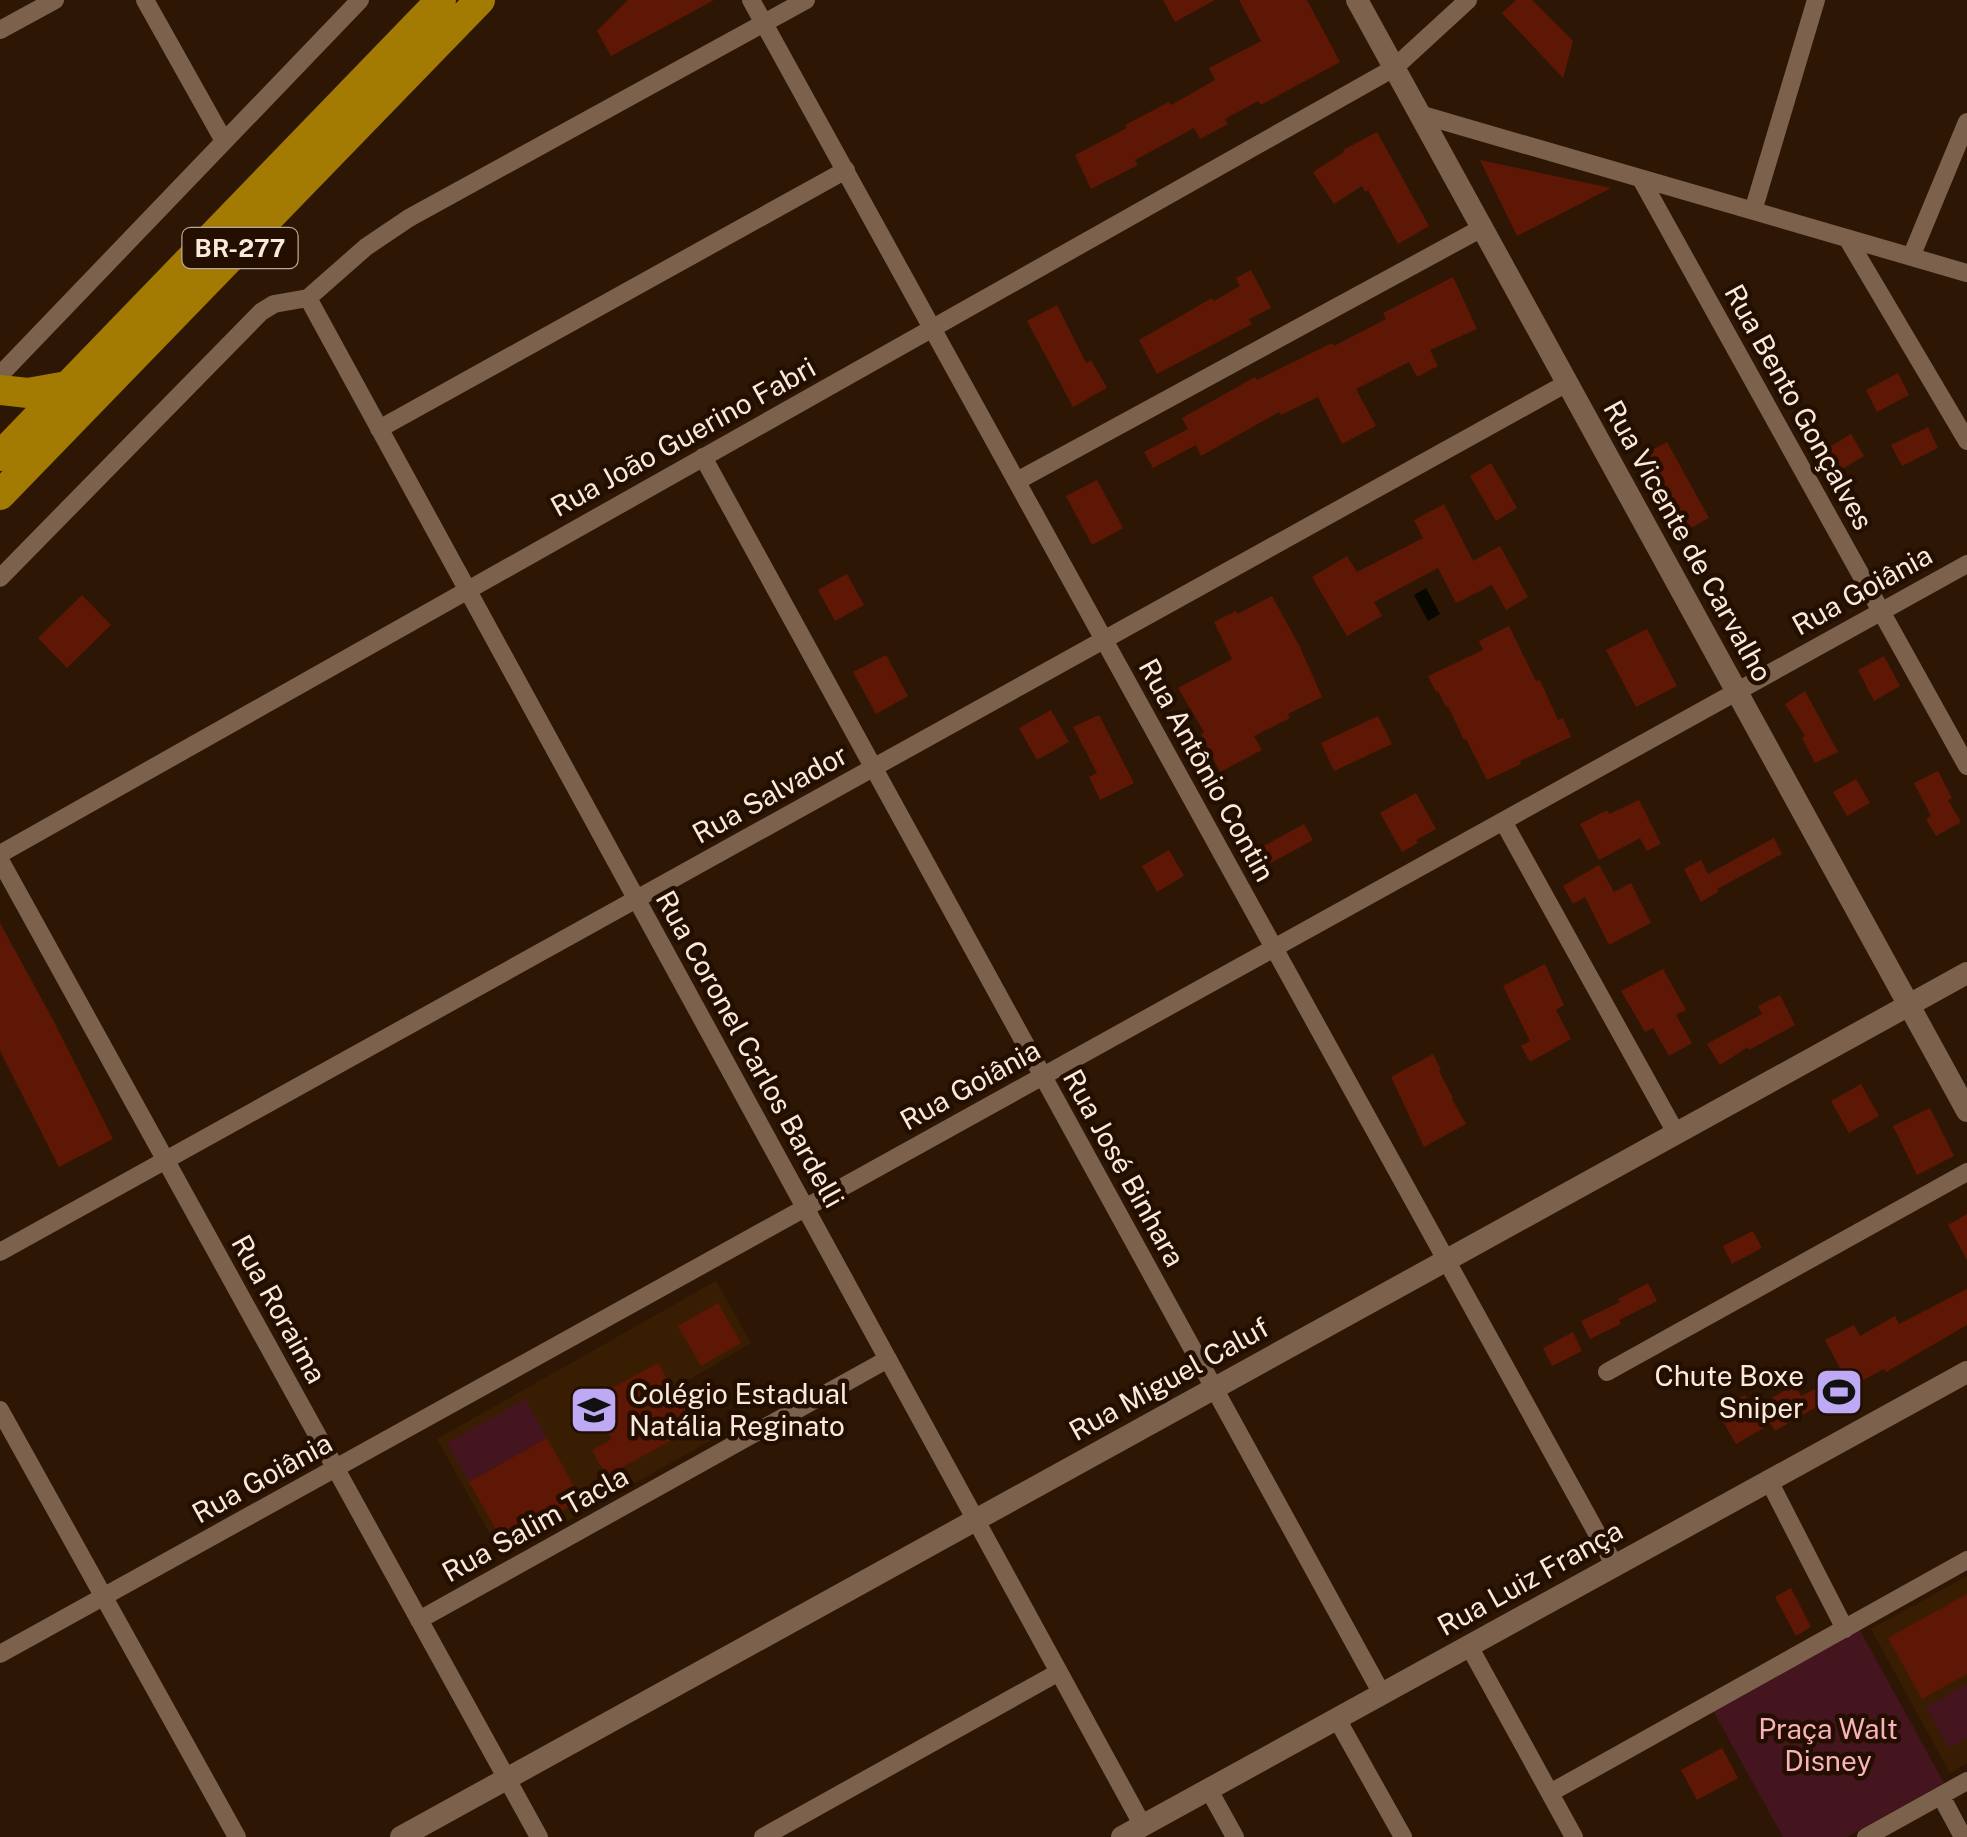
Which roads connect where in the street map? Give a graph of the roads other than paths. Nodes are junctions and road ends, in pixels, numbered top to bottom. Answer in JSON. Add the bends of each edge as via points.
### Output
{"nodes":[{"id":1,"x":55,"y":0,"type":"edge"},
{"id":2,"x":145,"y":0,"type":"edge"},
{"id":3,"x":360,"y":0,"type":"edge"},
{"id":4,"x":442,"y":0,"type":"edge"},
{"id":5,"x":480,"y":0,"type":"edge"},
{"id":6,"x":752,"y":0,"type":"edge"},
{"id":7,"x":806,"y":0,"type":"edge"},
{"id":8,"x":1357,"y":0,"type":"edge"},
{"id":9,"x":1468,"y":0,"type":"edge"},
{"id":10,"x":1816,"y":0,"type":"edge"},
{"id":11,"x":764,"y":23,"type":"junction"},
{"id":12,"x":0,"y":30,"type":"edge"},
{"id":13,"x":1394,"y":68,"type":"junction"},
{"id":14,"x":1420,"y":114,"type":"junction"},
{"id":15,"x":1967,"y":122,"type":"edge"},
{"id":16,"x":224,"y":141,"type":"junction"},
{"id":17,"x":846,"y":170,"type":"junction"},
{"id":18,"x":1641,"y":179,"type":"junction"},
{"id":19,"x":1753,"y":212,"type":"junction"},
{"id":20,"x":1482,"y":228,"type":"junction"},
{"id":21,"x":1847,"y":238,"type":"junction"},
{"id":22,"x":1911,"y":257,"type":"junction"},
{"id":23,"x":1967,"y":273,"type":"edge"},
{"id":24,"x":308,"y":298,"type":"junction"},
{"id":25,"x":932,"y":328,"type":"junction"},
{"id":26,"x":0,"y":375,"type":"edge"},
{"id":27,"x":1568,"y":383,"type":"junction"},
{"id":28,"x":67,"y":386,"type":"junction"},
{"id":29,"x":0,"y":390,"type":"edge"},
{"id":30,"x":380,"y":429,"type":"junction"},
{"id":31,"x":1967,"y":441,"type":"edge"},
{"id":32,"x":0,"y":456,"type":"edge"},
{"id":33,"x":703,"y":457,"type":"junction"},
{"id":34,"x":1017,"y":481,"type":"junction"},
{"id":35,"x":0,"y":495,"type":"edge"},
{"id":36,"x":1967,"y":564,"type":"edge"},
{"id":37,"x":0,"y":578,"type":"edge"},
{"id":38,"x":468,"y":590,"type":"junction"},
{"id":39,"x":1881,"y":611,"type":"junction"},
{"id":40,"x":1104,"y":640,"type":"junction"},
{"id":41,"x":1736,"y":692,"type":"junction"},
{"id":42,"x":1967,"y":766,"type":"edge"},
{"id":43,"x":873,"y":768,"type":"junction"},
{"id":44,"x":1503,"y":821,"type":"junction"},
{"id":45,"x":0,"y":857,"type":"edge"},
{"id":46,"x":636,"y":899,"type":"junction"},
{"id":47,"x":1274,"y":948,"type":"junction"},
{"id":48,"x":1967,"y":973,"type":"edge"},
{"id":49,"x":1909,"y":1005,"type":"junction"},
{"id":50,"x":1042,"y":1076,"type":"junction"},
{"id":51,"x":1967,"y":1111,"type":"edge"},
{"id":52,"x":1676,"y":1133,"type":"junction"},
{"id":53,"x":166,"y":1160,"type":"junction"},
{"id":54,"x":1967,"y":1172,"type":"edge"},
{"id":55,"x":806,"y":1208,"type":"junction"},
{"id":56,"x":0,"y":1252,"type":"edge"},
{"id":57,"x":1446,"y":1260,"type":"junction"},
{"id":58,"x":888,"y":1359,"type":"junction"},
{"id":59,"x":1607,"y":1372,"type":"dead end"},
{"id":60,"x":1967,"y":1372,"type":"edge"},
{"id":61,"x":1214,"y":1388,"type":"junction"},
{"id":62,"x":0,"y":1410,"type":"edge"},
{"id":63,"x":336,"y":1468,"type":"junction"},
{"id":64,"x":1769,"y":1481,"type":"junction"},
{"id":65,"x":976,"y":1520,"type":"junction"},
{"id":66,"x":1967,"y":1560,"type":"edge"},
{"id":67,"x":1615,"y":1566,"type":"junction"},
{"id":68,"x":104,"y":1597,"type":"junction"},
{"id":69,"x":419,"y":1620,"type":"junction"},
{"id":70,"x":1844,"y":1629,"type":"junction"},
{"id":71,"x":1469,"y":1646,"type":"junction"},
{"id":72,"x":0,"y":1654,"type":"edge"},
{"id":73,"x":1059,"y":1672,"type":"junction"},
{"id":74,"x":1382,"y":1694,"type":"junction"},
{"id":75,"x":1337,"y":1719,"type":"junction"},
{"id":76,"x":507,"y":1778,"type":"junction"},
{"id":77,"x":1967,"y":1781,"type":"edge"},
{"id":78,"x":1209,"y":1790,"type":"junction"},
{"id":79,"x":1550,"y":1793,"type":"junction"},
{"id":80,"x":1941,"y":1796,"type":"junction"},
{"id":81,"x":1133,"y":1831,"type":"edge"},
{"id":82,"x":238,"y":1837,"type":"edge"},
{"id":83,"x":401,"y":1837,"type":"edge"},
{"id":84,"x":539,"y":1837,"type":"edge"},
{"id":85,"x":762,"y":1837,"type":"edge"},
{"id":86,"x":1235,"y":1837,"type":"edge"},
{"id":87,"x":1402,"y":1837,"type":"edge"},
{"id":88,"x":1574,"y":1837,"type":"edge"},
{"id":89,"x":1866,"y":1837,"type":"edge"},
{"id":90,"x":1964,"y":1837,"type":"edge"}],
"edges":[{"from":1,"to":12,"type":"street"},
{"from":2,"to":16,"type":"street"},
{"from":3,"to":16,"type":"street"},
{"from":4,"to":28,"type":"highway","number":"BR-277"},
{"from":5,"to":35,"type":"highway","number":"BR-277"},
{"from":6,"to":11,"type":"street","name":"Rua Antônio Contin"},
{"from":7,"to":11,"type":"street"},
{"from":8,"to":13,"type":"main road","name":"Rua Vicente de Carvalho"},
{"from":9,"to":13,"type":"street","name":"Rua João Guerino Fabri"},
{"from":10,"to":19,"type":"street"},
{"from":11,"to":17,"type":"street","name":"Rua Antônio Contin"},
{"from":11,"to":24,"type":"street","via":[[398,224]]},
{"from":13,"to":14,"type":"main road","name":"Rua Vicente de Carvalho"},
{"from":13,"to":25,"type":"street","name":"Rua João Guerino Fabri"},
{"from":14,"to":18,"type":"street"},
{"from":14,"to":20,"type":"main road","name":"Rua Vicente de Carvalho"},
{"from":15,"to":22,"type":"street"},
{"from":16,"to":26,"type":"street"},
{"from":17,"to":25,"type":"street","name":"Rua Antônio Contin"},
{"from":17,"to":30,"type":"street"},
{"from":18,"to":19,"type":"street"},
{"from":18,"to":39,"type":"street","name":"Rua Bento Gonçalves"},
{"from":19,"to":21,"type":"street"},
{"from":20,"to":27,"type":"main road","name":"Rua Vicente de Carvalho"},
{"from":20,"to":34,"type":"street"},
{"from":21,"to":22,"type":"street"},
{"from":21,"to":31,"type":"street"},
{"from":22,"to":23,"type":"street"},
{"from":24,"to":30,"type":"street","name":"Rua Coronel Carlos Bardelli"},
{"from":24,"to":37,"type":"street","via":[[261,312]]},
{"from":25,"to":33,"type":"street","name":"Rua João Guerino Fabri"},
{"from":25,"to":34,"type":"street","name":"Rua Antônio Contin"},
{"from":27,"to":40,"type":"street","name":"Rua Salvador"},
{"from":27,"to":41,"type":"main road","name":"Rua Vicente de Carvalho"},
{"from":28,"to":29,"type":"highway"},
{"from":28,"to":32,"type":"highway","number":"BR-277"},
{"from":30,"to":38,"type":"street","name":"Rua Coronel Carlos Bardelli"},
{"from":33,"to":38,"type":"street","name":"Rua João Guerino Fabri"},
{"from":33,"to":43,"type":"street","name":"Rua José Binhara"},
{"from":34,"to":40,"type":"street","name":"Rua Antônio Contin"},
{"from":36,"to":39,"type":"street","name":"Rua Goiânia"},
{"from":38,"to":45,"type":"street","name":"Rua João Guerino Fabri"},
{"from":38,"to":46,"type":"street","name":"Rua Coronel Carlos Bardelli"},
{"from":39,"to":41,"type":"street","name":"Rua Goiânia"},
{"from":39,"to":42,"type":"street","name":"Rua Bento Gonçalves"},
{"from":40,"to":43,"type":"street","name":"Rua Salvador"},
{"from":40,"to":47,"type":"street","name":"Rua Antônio Contin"},
{"from":41,"to":44,"type":"street","name":"Rua Goiânia"},
{"from":41,"to":49,"type":"main road","name":"Rua Vicente de Carvalho"},
{"from":43,"to":46,"type":"street","name":"Rua Salvador"},
{"from":43,"to":50,"type":"street","name":"Rua José Binhara"},
{"from":44,"to":47,"type":"street","name":"Rua Goiânia"},
{"from":44,"to":52,"type":"street"},
{"from":45,"to":53,"type":"street","name":"Rua Roraima"},
{"from":46,"to":53,"type":"street","name":"Rua Salvador"},
{"from":46,"to":55,"type":"street","name":"Rua Coronel Carlos Bardelli"},
{"from":47,"to":50,"type":"street","name":"Rua Goiânia"},
{"from":47,"to":57,"type":"street","name":"Rua Antônio Contin"},
{"from":48,"to":49,"type":"main road","name":"Rua Miguel Caluf"},
{"from":49,"to":51,"type":"main road","name":"Rua Vicente de Carvalho"},
{"from":49,"to":52,"type":"main road","name":"Rua Miguel Caluf"},
{"from":50,"to":55,"type":"street","name":"Rua Goiânia"},
{"from":50,"to":61,"type":"street","name":"Rua José Binhara"},
{"from":52,"to":57,"type":"main road","name":"Rua Miguel Caluf"},
{"from":53,"to":56,"type":"street","name":"Rua Salvador"},
{"from":53,"to":63,"type":"street","name":"Rua Roraima"},
{"from":54,"to":59,"type":"street"},
{"from":55,"to":58,"type":"street","name":"Rua Coronel Carlos Bardelli"},
{"from":55,"to":63,"type":"street","name":"Rua Goiânia"},
{"from":57,"to":61,"type":"main road","name":"Rua Miguel Caluf"},
{"from":57,"to":67,"type":"street","name":"Rua Antônio Contin"},
{"from":58,"to":65,"type":"street","name":"Rua Coronel Carlos Bardelli"},
{"from":58,"to":69,"type":"street","name":"Rua Salim Tacla"},
{"from":60,"to":64,"type":"main road","name":"Rua Luiz França"},
{"from":61,"to":65,"type":"main road","name":"Rua Miguel Caluf"},
{"from":61,"to":74,"type":"street","name":"Rua José Binhara"},
{"from":62,"to":68,"type":"street"},
{"from":63,"to":68,"type":"street","name":"Rua Goiânia"},
{"from":63,"to":69,"type":"street","name":"Rua Roraima"},
{"from":64,"to":67,"type":"main road","name":"Rua Luiz França"},
{"from":64,"to":70,"type":"street"},
{"from":65,"to":73,"type":"street","name":"Rua Coronel Carlos Bardelli"},
{"from":65,"to":76,"type":"main road","name":"Rua Miguel Caluf"},
{"from":66,"to":70,"type":"street"},
{"from":67,"to":71,"type":"main road","name":"Rua Luiz França"},
{"from":68,"to":72,"type":"street","name":"Rua Goiânia"},
{"from":68,"to":82,"type":"street"},
{"from":69,"to":76,"type":"street","name":"Rua Roraima"},
{"from":70,"to":79,"type":"street"},
{"from":71,"to":74,"type":"main road","name":"Rua Luiz França"},
{"from":71,"to":79,"type":"street"},
{"from":73,"to":81,"type":"street","name":"Rua Coronel Carlos Bardelli"},
{"from":73,"to":85,"type":"street"},
{"from":74,"to":75,"type":"main road","name":"Rua Luiz França"},
{"from":75,"to":78,"type":"main road","name":"Rua Luiz França"},
{"from":75,"to":87,"type":"street"},
{"from":76,"to":83,"type":"main road","name":"Rua Miguel Caluf"},
{"from":76,"to":84,"type":"street","name":"Rua Roraima"},
{"from":77,"to":80,"type":"street"},
{"from":78,"to":81,"type":"main road","name":"Rua Luiz França"},
{"from":78,"to":86,"type":"street"},
{"from":79,"to":88,"type":"street"},
{"from":80,"to":89,"type":"street"},
{"from":80,"to":90,"type":"street"}]}
